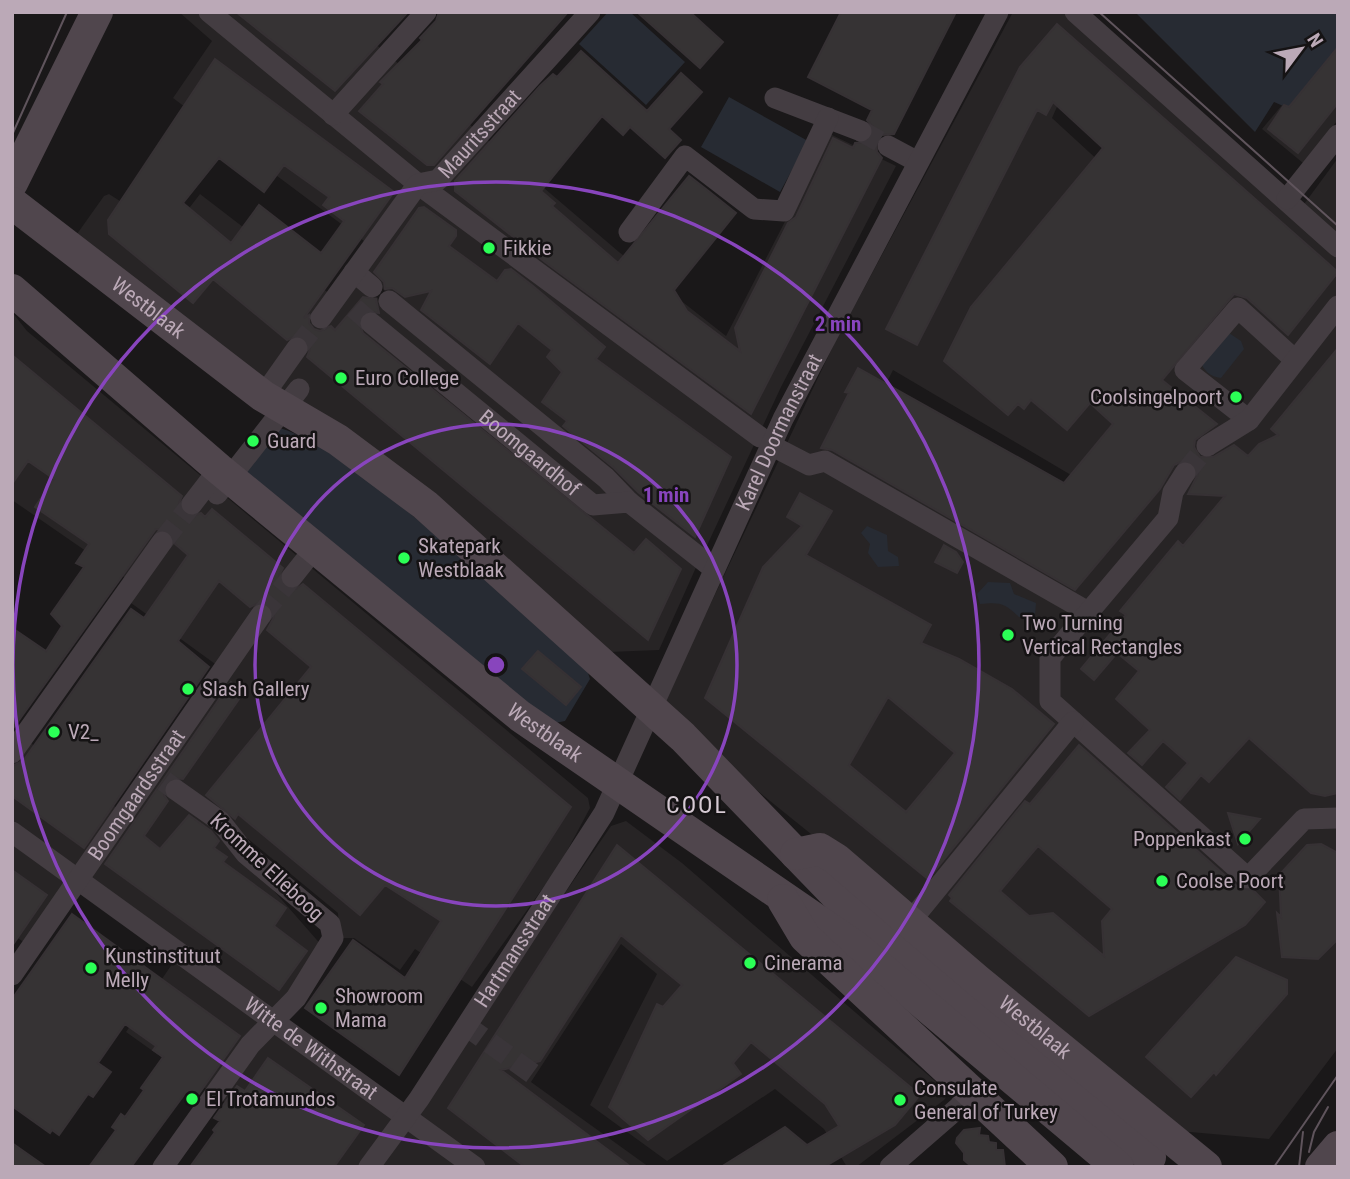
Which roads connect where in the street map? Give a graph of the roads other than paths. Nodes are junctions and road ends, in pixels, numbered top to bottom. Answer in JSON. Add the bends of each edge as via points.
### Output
{"nodes":[{"id":1,"x":97,"y":12,"type":"edge"},
{"id":2,"x":209,"y":12,"type":"edge"},
{"id":3,"x":426,"y":12,"type":"edge"},
{"id":4,"x":590,"y":12,"type":"edge"},
{"id":5,"x":998,"y":12,"type":"edge"},
{"id":6,"x":1075,"y":12,"type":"edge"},
{"id":7,"x":775,"y":98,"type":"dead end"},
{"id":8,"x":333,"y":115,"type":"junction"},
{"id":9,"x":828,"y":118,"type":"junction"},
{"id":10,"x":862,"y":131,"type":"tunnel mouth"},
{"id":11,"x":1338,"y":135,"type":"edge"},
{"id":12,"x":888,"y":146,"type":"tunnel mouth"},
{"id":13,"x":918,"y":162,"type":"junction"},
{"id":14,"x":12,"y":183,"type":"edge"},
{"id":15,"x":418,"y":184,"type":"junction"},
{"id":16,"x":1287,"y":199,"type":"junction"},
{"id":17,"x":12,"y":203,"type":"edge"},
{"id":18,"x":629,"y":232,"type":"dead end"},
{"id":19,"x":1338,"y":247,"type":"edge"},
{"id":20,"x":359,"y":265,"type":"junction"},
{"id":21,"x":372,"y":287,"type":"dead end"},
{"id":22,"x":12,"y":290,"type":"edge"},
{"id":23,"x":389,"y":302,"type":"dead end"},
{"id":24,"x":1338,"y":306,"type":"edge"},
{"id":25,"x":321,"y":318,"type":"tunnel mouth"},
{"id":26,"x":371,"y":323,"type":"tunnel mouth"},
{"id":27,"x":297,"y":348,"type":"tunnel mouth"},
{"id":28,"x":1295,"y":360,"type":"junction"},
{"id":29,"x":282,"y":397,"type":"junction"},
{"id":30,"x":1249,"y":420,"type":"junction"},
{"id":31,"x":760,"y":437,"type":"dead end"},
{"id":32,"x":1207,"y":446,"type":"tunnel mouth"},
{"id":33,"x":780,"y":450,"type":"dead end"},
{"id":34,"x":1185,"y":473,"type":"tunnel mouth"},
{"id":35,"x":222,"y":480,"type":"junction"},
{"id":36,"x":629,"y":502,"type":"junction"},
{"id":37,"x":192,"y":505,"type":"tunnel mouth"},
{"id":38,"x":163,"y":542,"type":"tunnel mouth"},
{"id":39,"x":315,"y":548,"type":"junction"},
{"id":40,"x":714,"y":569,"type":"junction"},
{"id":41,"x":292,"y":577,"type":"tunnel mouth"},
{"id":42,"x":1092,"y":611,"type":"junction"},
{"id":43,"x":261,"y":615,"type":"tunnel mouth"},
{"id":44,"x":651,"y":709,"type":"junction"},
{"id":45,"x":1073,"y":722,"type":"junction"},
{"id":46,"x":12,"y":753,"type":"edge"},
{"id":47,"x":616,"y":783,"type":"junction"},
{"id":48,"x":169,"y":785,"type":"junction"},
{"id":49,"x":1338,"y":818,"type":"edge"},
{"id":50,"x":12,"y":832,"type":"edge"},
{"id":51,"x":796,"y":854,"type":"junction"},
{"id":52,"x":78,"y":880,"type":"junction"},
{"id":53,"x":777,"y":890,"type":"junction"},
{"id":54,"x":909,"y":923,"type":"junction"},
{"id":55,"x":12,"y":975,"type":"edge"},
{"id":56,"x":272,"y":1021,"type":"junction"},
{"id":57,"x":971,"y":1090,"type":"junction"},
{"id":58,"x":406,"y":1116,"type":"junction"},
{"id":59,"x":1338,"y":1147,"type":"edge"},
{"id":60,"x":1150,"y":1157,"type":"dead end"},
{"id":61,"x":163,"y":1167,"type":"edge"},
{"id":62,"x":369,"y":1167,"type":"edge"},
{"id":63,"x":475,"y":1167,"type":"edge"},
{"id":64,"x":890,"y":1167,"type":"edge"},
{"id":65,"x":1052,"y":1167,"type":"edge"},
{"id":66,"x":1118,"y":1167,"type":"edge"},
{"id":67,"x":1206,"y":1167,"type":"edge"},
{"id":68,"x":1321,"y":1167,"type":"edge"}],
"edges":[{"from":1,"to":14,"type":"main road"},
{"from":2,"to":8,"type":"street"},
{"from":3,"to":8,"type":"street"},
{"from":4,"to":15,"type":"street","name":"Mauritsstraat","via":[[438,180]]},
{"from":5,"to":13,"type":"street","name":"Karel Doormanstraat"},
{"from":6,"to":16,"type":"street"},
{"from":7,"to":9,"type":"street"},
{"from":8,"to":15,"type":"street"},
{"from":9,"to":10,"type":"street"},
{"from":9,"to":18,"type":"street","via":[[784,211],[754,209],[685,156]]},
{"from":11,"to":16,"type":"street"},
{"from":12,"to":13,"type":"street"},
{"from":13,"to":40,"type":"street","name":"Karel Doormanstraat","via":[[783,419]]},
{"from":15,"to":20,"type":"street","name":"Mauritsstraat"},
{"from":15,"to":31,"type":"street"},
{"from":16,"to":19,"type":"street"},
{"from":17,"to":29,"type":"main road","name":"Westblaak"},
{"from":20,"to":21,"type":"street"},
{"from":20,"to":25,"type":"street","name":"Mauritsstraat","via":[[347,302]]},
{"from":22,"to":35,"type":"main road","name":"Westblaak"},
{"from":23,"to":36,"type":"street","name":"Boomgaardhof","via":[[606,478]]},
{"from":24,"to":28,"type":"street"},
{"from":26,"to":36,"type":"street","name":"Boomgaardhof","via":[[593,505]]},
{"from":27,"to":29,"type":"street"},
{"from":28,"to":30,"type":"street"},
{"from":28,"to":30,"type":"street","via":[[1238,308],[1185,370]]},
{"from":29,"to":35,"type":"street"},
{"from":29,"to":44,"type":"main road","name":"Westblaak","via":[[425,505]]},
{"from":30,"to":32,"type":"street"},
{"from":33,"to":42,"type":"street","via":[[808,465],[825,461]]},
{"from":34,"to":42,"type":"street","via":[[1173,492],[1168,518]]},
{"from":35,"to":37,"type":"street"},
{"from":35,"to":39,"type":"main road","name":"Westblaak"},
{"from":36,"to":40,"type":"street","name":"Boomgaardhof"},
{"from":38,"to":46,"type":"street"},
{"from":39,"to":41,"type":"street"},
{"from":39,"to":47,"type":"main road","name":"Westblaak","via":[[520,716]]},
{"from":40,"to":44,"type":"street","name":"Karel Doormanstraat"},
{"from":42,"to":45,"type":"street","via":[[1050,657],[1050,701]]},
{"from":43,"to":48,"type":"street","name":"Boomgaardsstraat"},
{"from":44,"to":47,"type":"street","name":"Hartmansstraat"},
{"from":44,"to":51,"type":"main road","name":"Westblaak"},
{"from":45,"to":49,"type":"street","via":[[1248,878],[1304,819]]},
{"from":45,"to":54,"type":"street"},
{"from":47,"to":53,"type":"main road","name":"Westblaak"},
{"from":47,"to":58,"type":"street","name":"Hartmansstraat","via":[[604,813],[543,911]]},
{"from":48,"to":52,"type":"street","name":"Boomgaardsstraat"},
{"from":48,"to":56,"type":"street","name":"Kromme Elleboog","via":[[223,824],[246,854],[332,927],[334,938],[328,951],[296,998]]},
{"from":50,"to":52,"type":"street","name":"Witte de Withstraat"},
{"from":51,"to":54,"type":"main road","name":"Westblaak","via":[[820,849]]},
{"from":51,"to":60,"type":"main road","name":"Westblaak","via":[[857,917]]},
{"from":52,"to":55,"type":"street","name":"Boomgaardsstraat"},
{"from":52,"to":56,"type":"street","name":"Witte de Withstraat"},
{"from":53,"to":57,"type":"main road","name":"Westblaak","via":[[805,937]]},
{"from":53,"to":66,"type":"main road","name":"Westblaak","via":[[856,947]]},
{"from":54,"to":67,"type":"main road","name":"Westblaak"},
{"from":56,"to":58,"type":"street","name":"Witte de Withstraat"},
{"from":56,"to":61,"type":"street"},
{"from":57,"to":64,"type":"street","via":[[959,1107]]},
{"from":57,"to":65,"type":"main road","name":"Westblaak"},
{"from":58,"to":62,"type":"street","name":"Hartmansstraat"},
{"from":58,"to":63,"type":"street","name":"Witte de Withstraat"},
{"from":59,"to":68,"type":"main road"}]}
